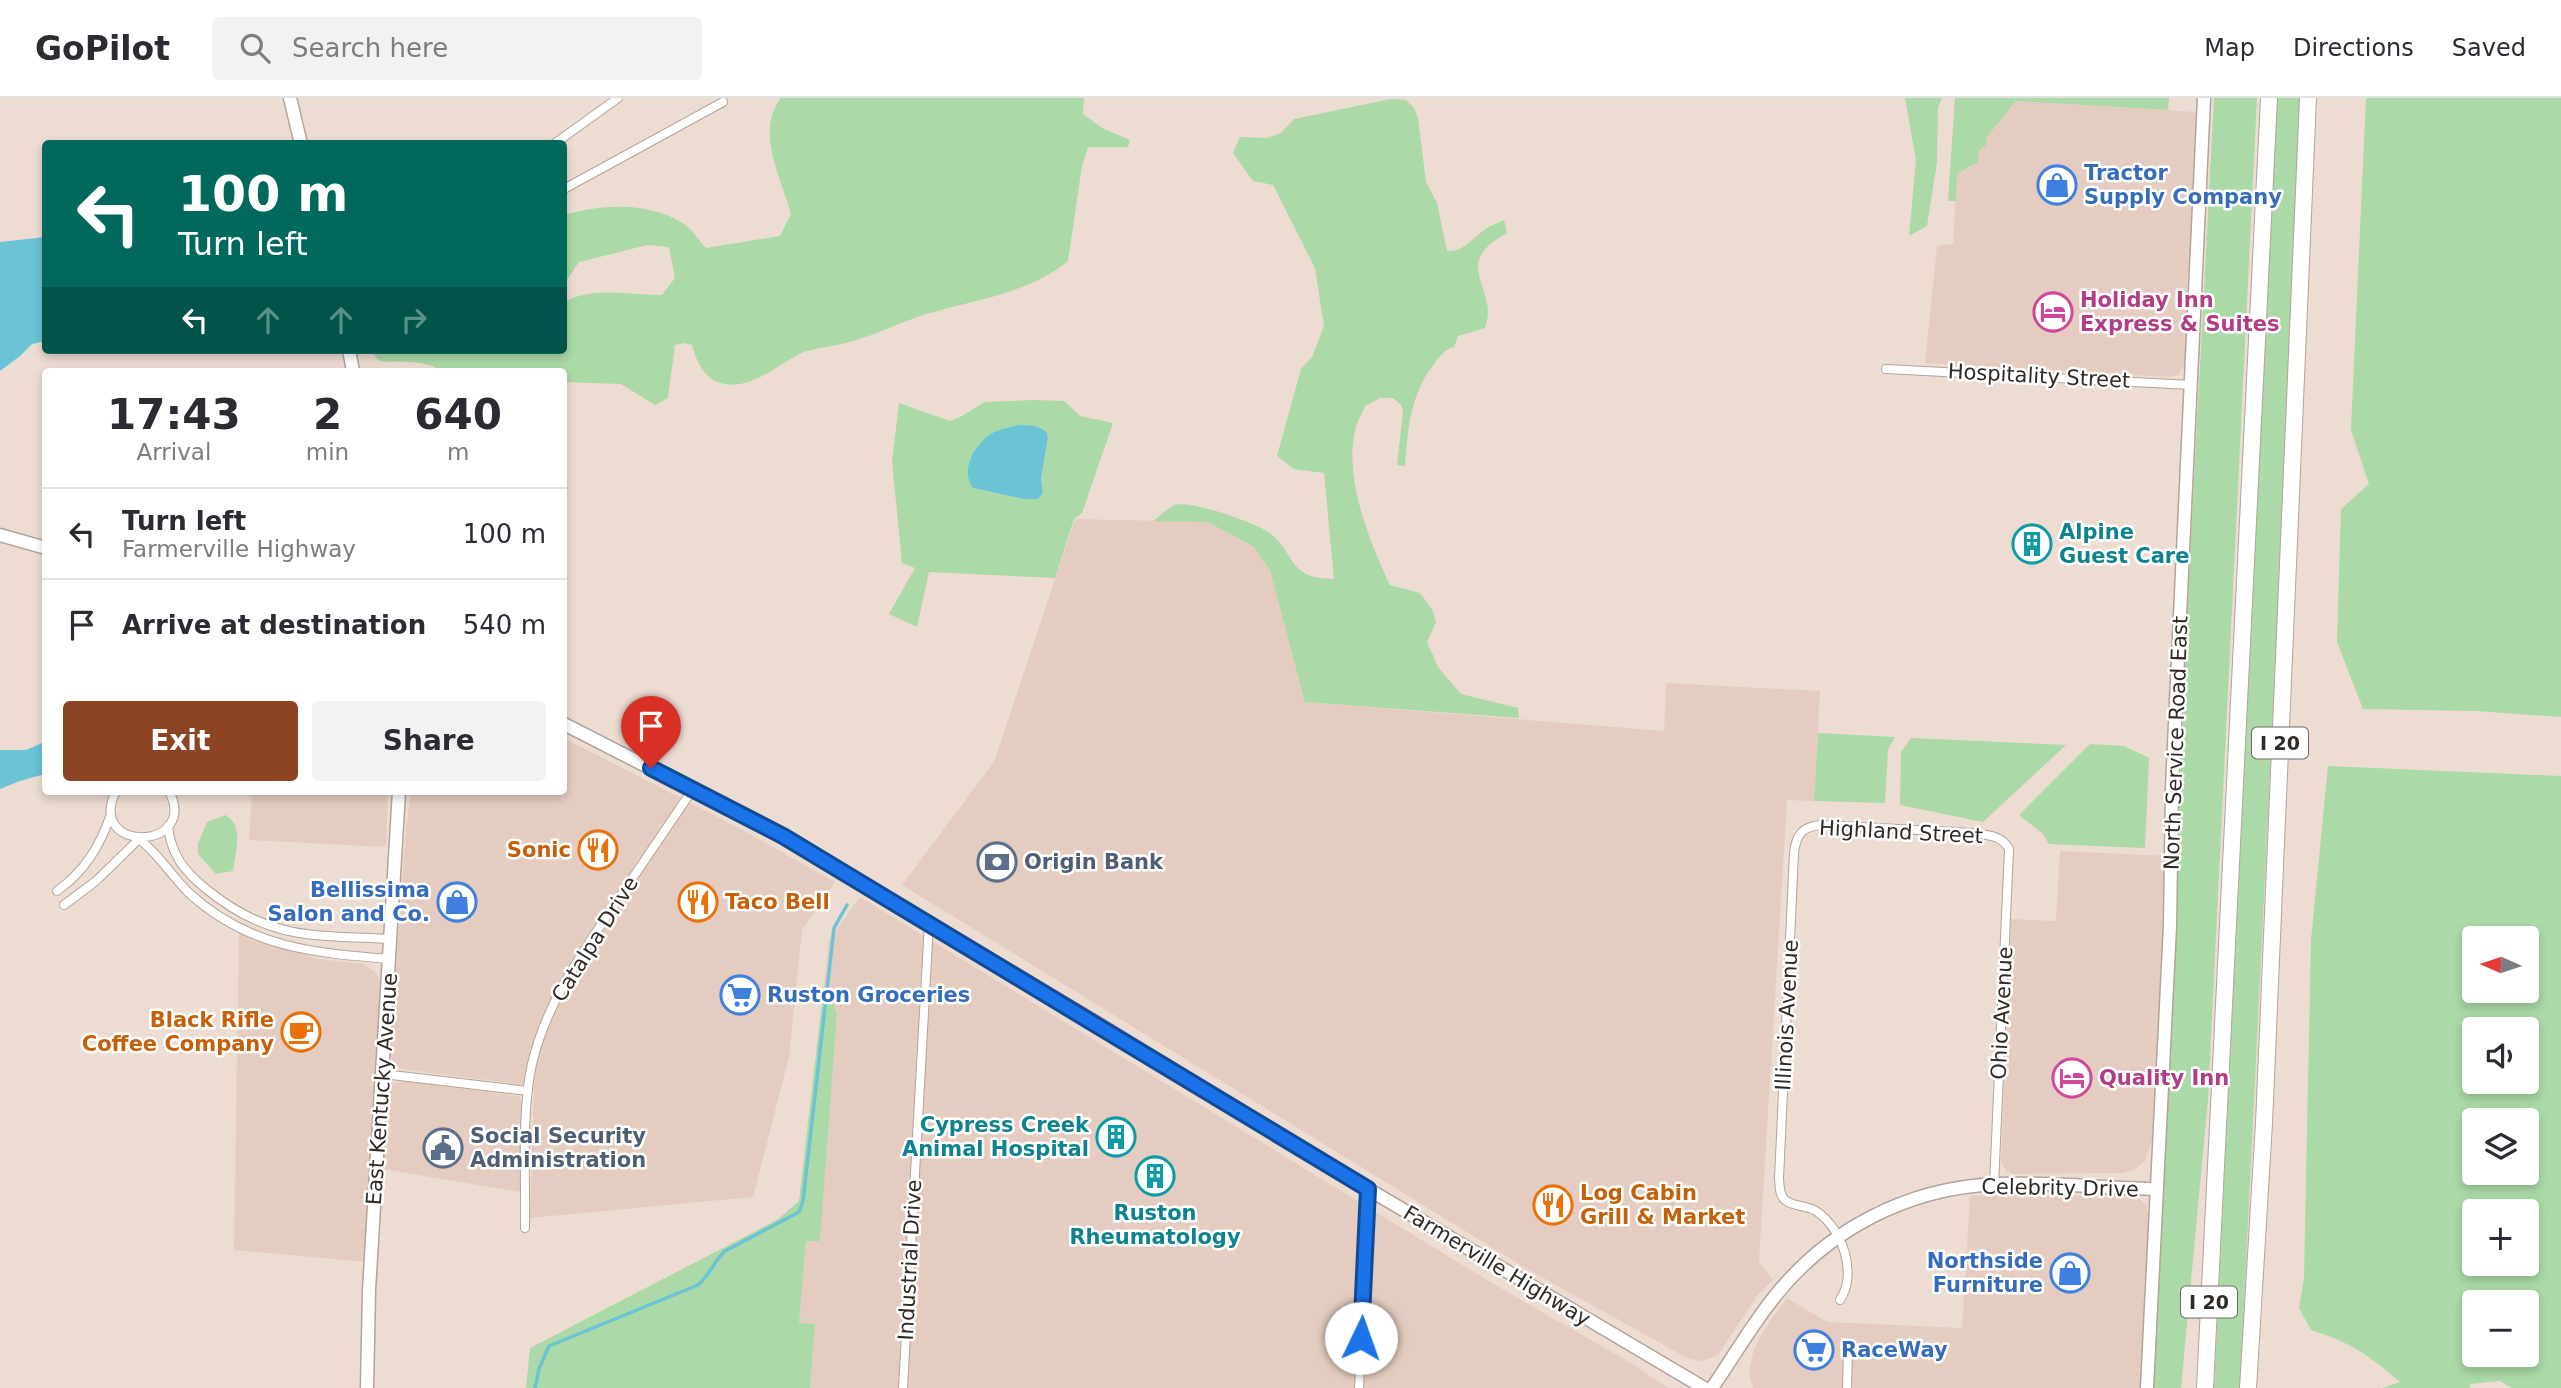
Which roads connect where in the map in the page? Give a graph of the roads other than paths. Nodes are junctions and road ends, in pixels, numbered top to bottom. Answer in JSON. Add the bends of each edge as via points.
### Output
{"nodes":[{"id":1,"x":290,"y":98,"type":"edge"},
{"id":2,"x":618,"y":98,"type":"edge"},
{"id":3,"x":2204,"y":98,"type":"edge"},
{"id":4,"x":2269,"y":98,"type":"edge"},
{"id":5,"x":2308,"y":98,"type":"edge"},
{"id":6,"x":723,"y":102,"type":"dead end"},
{"id":7,"x":300,"y":140,"type":"edge"},
{"id":8,"x":560,"y":140,"type":"edge"},
{"id":9,"x":567,"y":187,"type":"edge"},
{"id":10,"x":1886,"y":369,"type":"dead end"},
{"id":11,"x":2191,"y":385,"type":"junction"},
{"id":12,"x":0,"y":535,"type":"edge"},
{"id":13,"x":42,"y":547,"type":"edge"},
{"id":14,"x":567,"y":726,"type":"edge"},
{"id":15,"x":693,"y":789,"type":"junction"},
{"id":16,"x":114,"y":795,"type":"edge"},
{"id":17,"x":170,"y":795,"type":"edge"},
{"id":18,"x":399,"y":795,"type":"edge"},
{"id":19,"x":111,"y":814,"type":"junction"},
{"id":20,"x":168,"y":826,"type":"junction"},
{"id":21,"x":1798,"y":834,"type":"joint"},
{"id":22,"x":139,"y":839,"type":"junction"},
{"id":23,"x":2006,"y":842,"type":"joint"},
{"id":24,"x":57,"y":891,"type":"dead end"},
{"id":25,"x":64,"y":905,"type":"dead end"},
{"id":26,"x":247,"y":917,"type":"junction"},
{"id":27,"x":929,"y":923,"type":"junction"},
{"id":28,"x":240,"y":929,"type":"junction"},
{"id":29,"x":391,"y":939,"type":"junction"},
{"id":30,"x":390,"y":959,"type":"junction"},
{"id":31,"x":383,"y":1074,"type":"junction"},
{"id":32,"x":528,"y":1091,"type":"junction"},
{"id":33,"x":1994,"y":1185,"type":"junction"},
{"id":34,"x":1368,"y":1189,"type":"junction"},
{"id":35,"x":2155,"y":1189,"type":"junction"},
{"id":36,"x":2213,"y":1216,"type":"junction"},
{"id":37,"x":525,"y":1228,"type":"dead end"},
{"id":38,"x":1838,"y":1236,"type":"junction"},
{"id":39,"x":1840,"y":1300,"type":"dead end"},
{"id":40,"x":2251,"y":1336,"type":"junction"},
{"id":41,"x":1849,"y":1351,"type":"dead end"},
{"id":42,"x":367,"y":1388,"type":"edge"},
{"id":43,"x":903,"y":1388,"type":"edge"},
{"id":44,"x":1359,"y":1388,"type":"edge"},
{"id":45,"x":1704,"y":1388,"type":"edge"},
{"id":46,"x":1712,"y":1388,"type":"edge"},
{"id":47,"x":1847,"y":1388,"type":"edge"},
{"id":48,"x":2147,"y":1388,"type":"edge"},
{"id":49,"x":2194,"y":1388,"type":"edge"},
{"id":50,"x":2205,"y":1388,"type":"edge"},
{"id":51,"x":2248,"y":1388,"type":"edge"},
{"id":52,"x":2258,"y":1388,"type":"edge"}],
"edges":[{"from":1,"to":7,"type":"street"},
{"from":2,"to":8,"type":"street"},
{"from":3,"to":11,"type":"street","name":"North Service Road East"},
{"from":4,"to":36,"type":"highway","number":"I 20"},
{"from":5,"to":40,"type":"highway","number":"I 20"},
{"from":6,"to":9,"type":"street"},
{"from":10,"to":11,"type":"street","name":"Hospitality Street"},
{"from":11,"to":35,"type":"street","name":"North Service Road East"},
{"from":12,"to":13,"type":"street"},
{"from":14,"to":15,"type":"street","name":"Farmerville Highway"},
{"from":15,"to":27,"type":"street","name":"Farmerville Highway","via":[[783,836]]},
{"from":15,"to":32,"type":"street","name":"Catalpa Drive","via":[[557,995],[532,1065]]},
{"from":16,"to":19,"type":"street"},
{"from":17,"to":20,"type":"street","via":[[174,807]]},
{"from":18,"to":29,"type":"street","name":"East Kentucky Avenue"},
{"from":19,"to":22,"type":"street","via":[[120,830]]},
{"from":19,"to":24,"type":"street","via":[[87,864]]},
{"from":20,"to":22,"type":"street","via":[[154,837]]},
{"from":20,"to":26,"type":"street","via":[[172,849],[186,872]]},
{"from":21,"to":23,"type":"street","name":"Highland Street","via":[[1822,825],[1975,833]]},
{"from":21,"to":38,"type":"street","name":"Illinois Avenue","via":[[1779,1162],[1781,1196],[1815,1210]]},
{"from":22,"to":25,"type":"street"},
{"from":22,"to":28,"type":"street","via":[[188,891]]},
{"from":23,"to":33,"type":"street","name":"Ohio Avenue","via":[[2009,860]]},
{"from":26,"to":28,"type":"street"},
{"from":26,"to":29,"type":"street","via":[[290,932]]},
{"from":27,"to":34,"type":"street","name":"Farmerville Highway"},
{"from":27,"to":43,"type":"street","name":"Industrial Drive"},
{"from":28,"to":30,"type":"street","via":[[297,949]]},
{"from":29,"to":30,"type":"street","name":"East Kentucky Avenue"},
{"from":30,"to":31,"type":"street","name":"East Kentucky Avenue"},
{"from":31,"to":32,"type":"street"},
{"from":31,"to":42,"type":"street","name":"East Kentucky Avenue"},
{"from":32,"to":37,"type":"street","name":"Catalpa Drive"},
{"from":33,"to":35,"type":"street","name":"Celebrity Drive"},
{"from":33,"to":38,"type":"street","name":"Celebrity Drive","via":[[1920,1197]]},
{"from":34,"to":44,"type":"street"},
{"from":34,"to":45,"type":"street","name":"Farmerville Highway"},
{"from":35,"to":48,"type":"street","name":"North Service Road East"},
{"from":36,"to":49,"type":"highway"},
{"from":36,"to":50,"type":"highway","number":"I 20"},
{"from":38,"to":39,"type":"street","via":[[1847,1255],[1846,1289]]},
{"from":38,"to":46,"type":"street","name":"Celebrity Drive","via":[[1772,1300]]},
{"from":40,"to":51,"type":"highway","number":"I 20"},
{"from":40,"to":52,"type":"highway"},
{"from":41,"to":47,"type":"street"}]}
